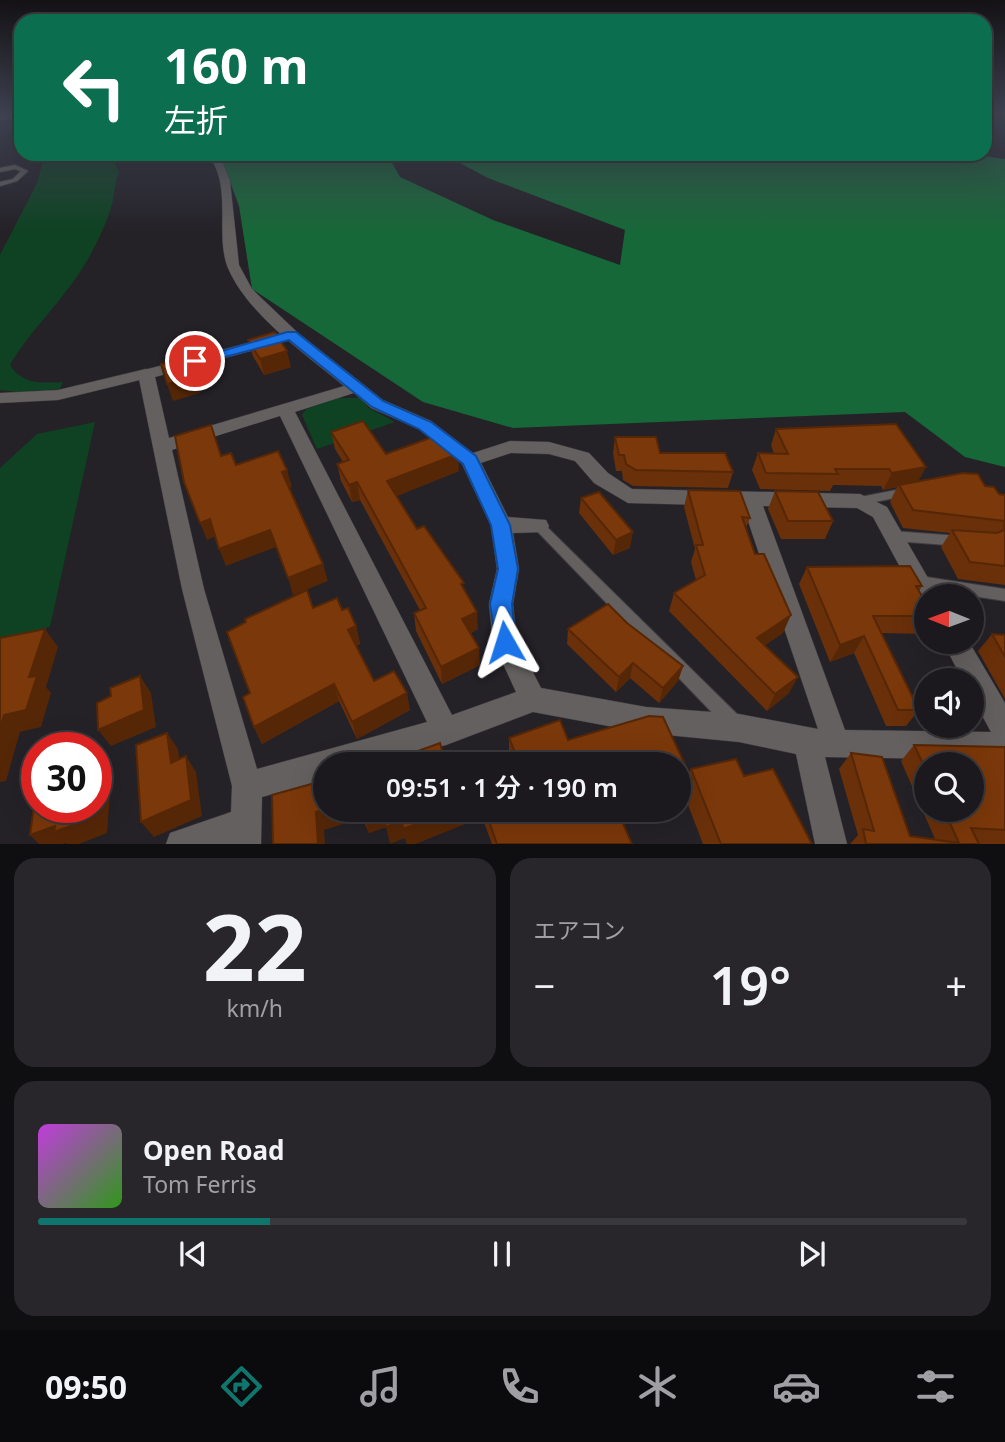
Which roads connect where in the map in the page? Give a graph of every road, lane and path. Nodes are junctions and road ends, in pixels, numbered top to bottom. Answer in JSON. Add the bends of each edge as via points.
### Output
{"nodes":[{"id":1,"x":218,"y":161,"type":"edge"},
{"id":2,"x":0,"y":170,"type":"edge"},
{"id":3,"x":0,"y":184,"type":"edge"},
{"id":4,"x":292,"y":335,"type":"junction"},
{"id":5,"x":146,"y":374,"type":"junction"},
{"id":6,"x":357,"y":387,"type":"junction"},
{"id":7,"x":0,"y":398,"type":"edge"},
{"id":8,"x":285,"y":410,"type":"junction"},
{"id":9,"x":161,"y":447,"type":"junction"},
{"id":10,"x":470,"y":460,"type":"junction"},
{"id":11,"x":924,"y":489,"type":"edge"},
{"id":12,"x":751,"y":500,"type":"junction"},
{"id":13,"x":860,"y":501,"type":"junction"},
{"id":14,"x":500,"y":525,"type":"junction"},
{"id":15,"x":539,"y":526,"type":"joint"},
{"id":16,"x":893,"y":536,"type":"junction"},
{"id":17,"x":971,"y":542,"type":"edge"},
{"id":18,"x":921,"y":584,"type":"edge"},
{"id":19,"x":984,"y":594,"type":"edge"},
{"id":20,"x":1005,"y":595,"type":"edge"},
{"id":21,"x":962,"y":654,"type":"edge"},
{"id":22,"x":533,"y":699,"type":"junction"},
{"id":23,"x":739,"y":728,"type":"junction"},
{"id":24,"x":1005,"y":729,"type":"edge"},
{"id":25,"x":446,"y":731,"type":"junction"},
{"id":26,"x":822,"y":742,"type":"junction"},
{"id":27,"x":1005,"y":746,"type":"edge"},
{"id":28,"x":247,"y":786,"type":"junction"},
{"id":29,"x":245,"y":833,"type":"edge"},
{"id":30,"x":181,"y":844,"type":"edge"},
{"id":31,"x":831,"y":844,"type":"edge"}],
"edges":[{"from":1,"to":4,"type":"street","via":[[225,181],[233,265],[247,291]]},
{"from":2,"to":3,"type":"lane","via":[[15,167],[25,171]]},
{"from":4,"to":5,"type":"street"},
{"from":4,"to":6,"type":"street"},
{"from":5,"to":7,"type":"street","via":[[58,395]]},
{"from":5,"to":9,"type":"street"},
{"from":6,"to":8,"type":"street"},
{"from":6,"to":10,"type":"street","via":[[377,404],[425,425]]},
{"from":8,"to":9,"type":"street"},
{"from":8,"to":25,"type":"street"},
{"from":9,"to":28,"type":"street","via":[[193,589]]},
{"from":10,"to":12,"type":"street","via":[[510,447],[549,448],[582,457],[601,478],[628,496]]},
{"from":10,"to":14,"type":"street"},
{"from":11,"to":13,"type":"lane"},
{"from":12,"to":13,"type":"street"},
{"from":12,"to":26,"type":"street"},
{"from":13,"to":16,"type":"street","via":[[880,512]]},
{"from":14,"to":15,"type":"street"},
{"from":14,"to":22,"type":"street","via":[[508,569],[501,604],[505,642]]},
{"from":15,"to":23,"type":"lane"},
{"from":16,"to":17,"type":"lane"},
{"from":16,"to":18,"type":"street"},
{"from":19,"to":20,"type":"lane"},
{"from":21,"to":24,"type":"street"},
{"from":22,"to":23,"type":"street","via":[[646,720]]},
{"from":22,"to":25,"type":"street"},
{"from":23,"to":26,"type":"street"},
{"from":25,"to":28,"type":"street"},
{"from":26,"to":27,"type":"street"},
{"from":26,"to":31,"type":"street"},
{"from":28,"to":29,"type":"street"},
{"from":29,"to":30,"type":"street"}]}
